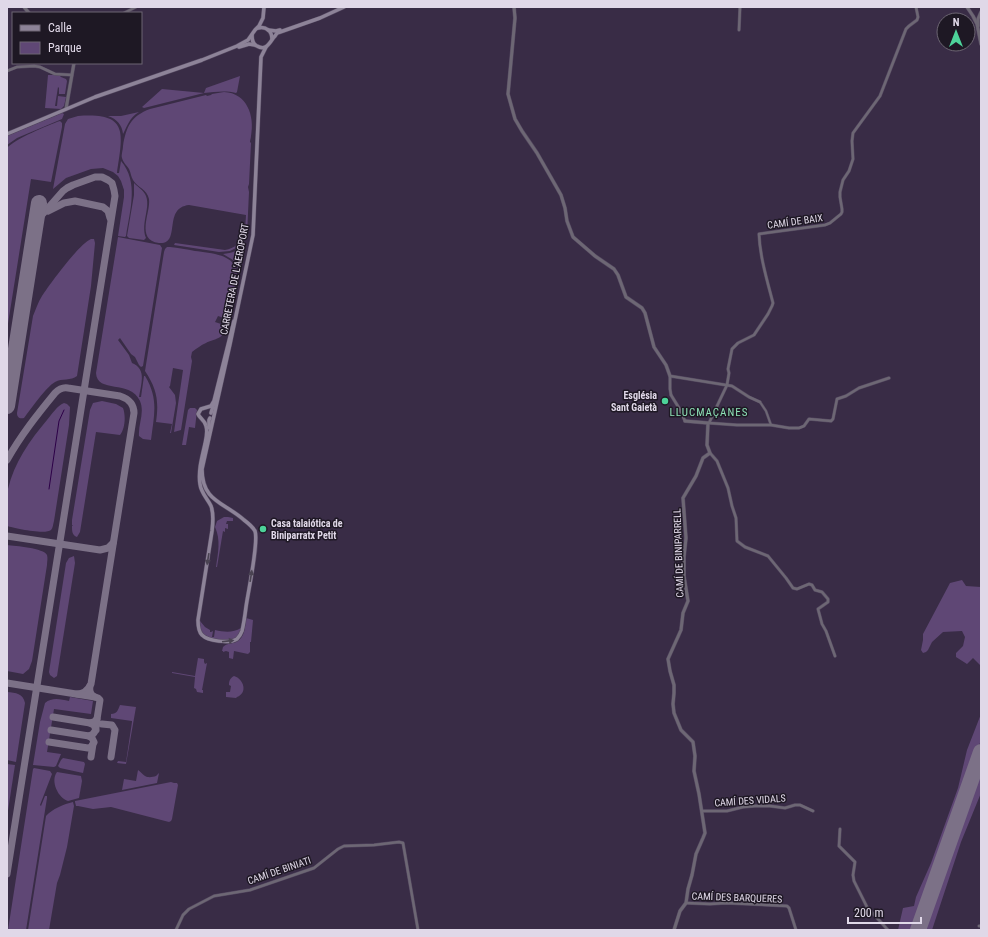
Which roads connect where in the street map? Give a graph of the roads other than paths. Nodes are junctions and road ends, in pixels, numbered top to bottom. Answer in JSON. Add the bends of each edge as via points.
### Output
{"nodes":[{"id":1,"x":136,"y":7,"type":"edge"},
{"id":2,"x":264,"y":7,"type":"edge"},
{"id":3,"x":344,"y":7,"type":"edge"},
{"id":4,"x":514,"y":7,"type":"edge"},
{"id":5,"x":740,"y":7,"type":"edge"},
{"id":6,"x":916,"y":7,"type":"edge"},
{"id":7,"x":967,"y":7,"type":"edge"},
{"id":8,"x":981,"y":11,"type":"edge"},
{"id":9,"x":126,"y":12,"type":"edge"},
{"id":10,"x":970,"y":12,"type":"edge"},
{"id":11,"x":329,"y":13,"type":"junction"},
{"id":12,"x":263,"y":14,"type":"junction"},
{"id":13,"x":976,"y":23,"type":"edge"},
{"id":14,"x":256,"y":29,"type":"junction"},
{"id":15,"x":268,"y":29,"type":"junction"},
{"id":16,"x":978,"y":29,"type":"junction"},
{"id":17,"x":739,"y":30,"type":"dead end"},
{"id":18,"x":252,"y":34,"type":"junction"},
{"id":19,"x":272,"y":40,"type":"junction"},
{"id":20,"x":981,"y":44,"type":"edge"},
{"id":21,"x":256,"y":46,"type":"junction"},
{"id":22,"x":266,"y":47,"type":"junction"},
{"id":23,"x":230,"y":49,"type":"junction"},
{"id":24,"x":261,"y":57,"type":"junction"},
{"id":25,"x":74,"y":64,"type":"edge"},
{"id":26,"x":7,"y":71,"type":"edge"},
{"id":27,"x":72,"y":75,"type":"junction"},
{"id":28,"x":66,"y":109,"type":"junction"},
{"id":29,"x":7,"y":134,"type":"edge"},
{"id":30,"x":234,"y":321,"type":"junction"},
{"id":31,"x":670,"y":376,"type":"junction"},
{"id":32,"x":889,"y":378,"type":"dead end"},
{"id":33,"x":222,"y":379,"type":"junction"},
{"id":34,"x":728,"y":385,"type":"junction"},
{"id":35,"x":760,"y":402,"type":"joint"},
{"id":36,"x":205,"y":407,"type":"junction"},
{"id":37,"x":210,"y":416,"type":"junction"},
{"id":38,"x":202,"y":419,"type":"junction"},
{"id":39,"x":685,"y":421,"type":"joint"},
{"id":40,"x":708,"y":423,"type":"junction"},
{"id":41,"x":771,"y":425,"type":"junction"},
{"id":42,"x":208,"y":441,"type":"junction"},
{"id":43,"x":710,"y":453,"type":"junction"},
{"id":44,"x":835,"y":656,"type":"dead end"},
{"id":45,"x":702,"y":811,"type":"junction"},
{"id":46,"x":813,"y":811,"type":"dead end"},
{"id":47,"x":840,"y":829,"type":"dead end"},
{"id":48,"x":686,"y":902,"type":"junction"},
{"id":49,"x":176,"y":930,"type":"edge"},
{"id":50,"x":418,"y":930,"type":"edge"},
{"id":51,"x":674,"y":930,"type":"edge"},
{"id":52,"x":796,"y":930,"type":"edge"},
{"id":53,"x":888,"y":930,"type":"edge"}],
"edges":[{"from":1,"to":9,"type":"street"},
{"from":2,"to":12,"type":"main road"},
{"from":3,"to":11,"type":"main road"},
{"from":4,"to":31,"type":"street","via":[[508,94],[515,119],[561,195],[573,237],[616,271],[626,296],[645,313],[654,347]]},
{"from":5,"to":17,"type":"street"},
{"from":6,"to":34,"type":"street","name":"CAMÍ DE BAIX","via":[[917,20],[906,29],[880,96],[853,133],[853,159],[843,180],[840,195],[841,214],[825,225],[759,234],[773,304],[754,335],[734,346],[728,369]]},
{"from":7,"to":10,"type":"street"},
{"from":8,"to":16,"type":"street"},
{"from":11,"to":15,"type":"main road","via":[[276,31]]},
{"from":11,"to":19,"type":"main road","via":[[280,32]]},
{"from":12,"to":14,"type":"main road"},
{"from":12,"to":15,"type":"main road"},
{"from":13,"to":16,"type":"street"},
{"from":14,"to":15,"type":"main road"},
{"from":14,"to":18,"type":"main road"},
{"from":15,"to":19,"type":"main road"},
{"from":16,"to":20,"type":"street"},
{"from":18,"to":21,"type":"main road"},
{"from":18,"to":23,"type":"main road","via":[[248,40]]},
{"from":19,"to":22,"type":"main road"},
{"from":21,"to":22,"type":"main road"},
{"from":21,"to":23,"type":"main road","via":[[246,45]]},
{"from":21,"to":24,"type":"main road","name":"CARRETERA DE L'AEROPORT"},
{"from":22,"to":24,"type":"main road","name":"CARRETERA DE L'AEROPORT"},
{"from":23,"to":28,"type":"main road"},
{"from":24,"to":30,"type":"main road","name":"CARRETERA DE L'AEROPORT","via":[[253,235]]},
{"from":25,"to":27,"type":"street"},
{"from":26,"to":27,"type":"street","via":[[17,67],[34,66],[53,73]]},
{"from":27,"to":28,"type":"street"},
{"from":28,"to":29,"type":"main road"},
{"from":30,"to":33,"type":"main road","name":"CARRETERA DE L'AEROPORT"},
{"from":30,"to":36,"type":"main road","via":[[214,401],[211,406]]},
{"from":31,"to":34,"type":"street"},
{"from":31,"to":39,"type":"street","via":[[671,395]]},
{"from":32,"to":41,"type":"street","via":[[836,400],[832,421],[809,420],[800,428]]},
{"from":33,"to":37,"type":"main road"},
{"from":33,"to":42,"type":"main road","name":"CARRETERA DE L'AEROPORT"},
{"from":34,"to":35,"type":"street"},
{"from":34,"to":40,"type":"street"},
{"from":35,"to":41,"type":"street"},
{"from":36,"to":37,"type":"main road","via":[[209,409]]},
{"from":36,"to":38,"type":"main road","via":[[198,412]]},
{"from":37,"to":38,"type":"main road","via":[[206,420]]},
{"from":37,"to":42,"type":"main road"},
{"from":38,"to":42,"type":"main road","name":"CARRETERA DE L'AEROPORT","one_way":true,"via":[[207,432],[199,472],[200,484],[211,506],[213,520],[198,626],[206,638],[227,642],[234,641],[242,631],[256,540],[250,524],[216,501],[204,487],[202,467]]},
{"from":39,"to":40,"type":"street"},
{"from":40,"to":41,"type":"street"},
{"from":40,"to":43,"type":"street","via":[[707,445]]},
{"from":43,"to":44,"type":"street","via":[[717,461],[728,488],[736,518],[737,541],[768,556],[793,588],[812,585],[828,599],[828,602],[818,609]]},
{"from":43,"to":45,"type":"street","name":"CAMÍ DE BINIPARRELL","via":[[702,460],[683,498],[686,538],[684,564],[688,601],[683,613],[681,630],[668,662],[674,685],[674,714],[681,730],[694,745],[694,771]]},
{"from":45,"to":46,"type":"street","name":"CAMÍ DES VIDALS","via":[[770,806],[785,808],[795,804]]},
{"from":45,"to":48,"type":"street","name":"CAMÍ DE BINIPARRELL","via":[[704,836],[696,854]]},
{"from":47,"to":53,"type":"street","via":[[839,846],[855,862],[852,875],[854,882],[867,907]]},
{"from":48,"to":51,"type":"street","name":"CAMÍ DE BINIPARRELL"},
{"from":48,"to":52,"type":"street","name":"CAMÍ DES BARQUERES","via":[[786,906]]},
{"from":49,"to":50,"type":"street","name":"CAMÍ DE BINIATI","via":[[189,909],[214,896],[250,890],[314,868],[344,846],[399,842],[403,843]]}]}
